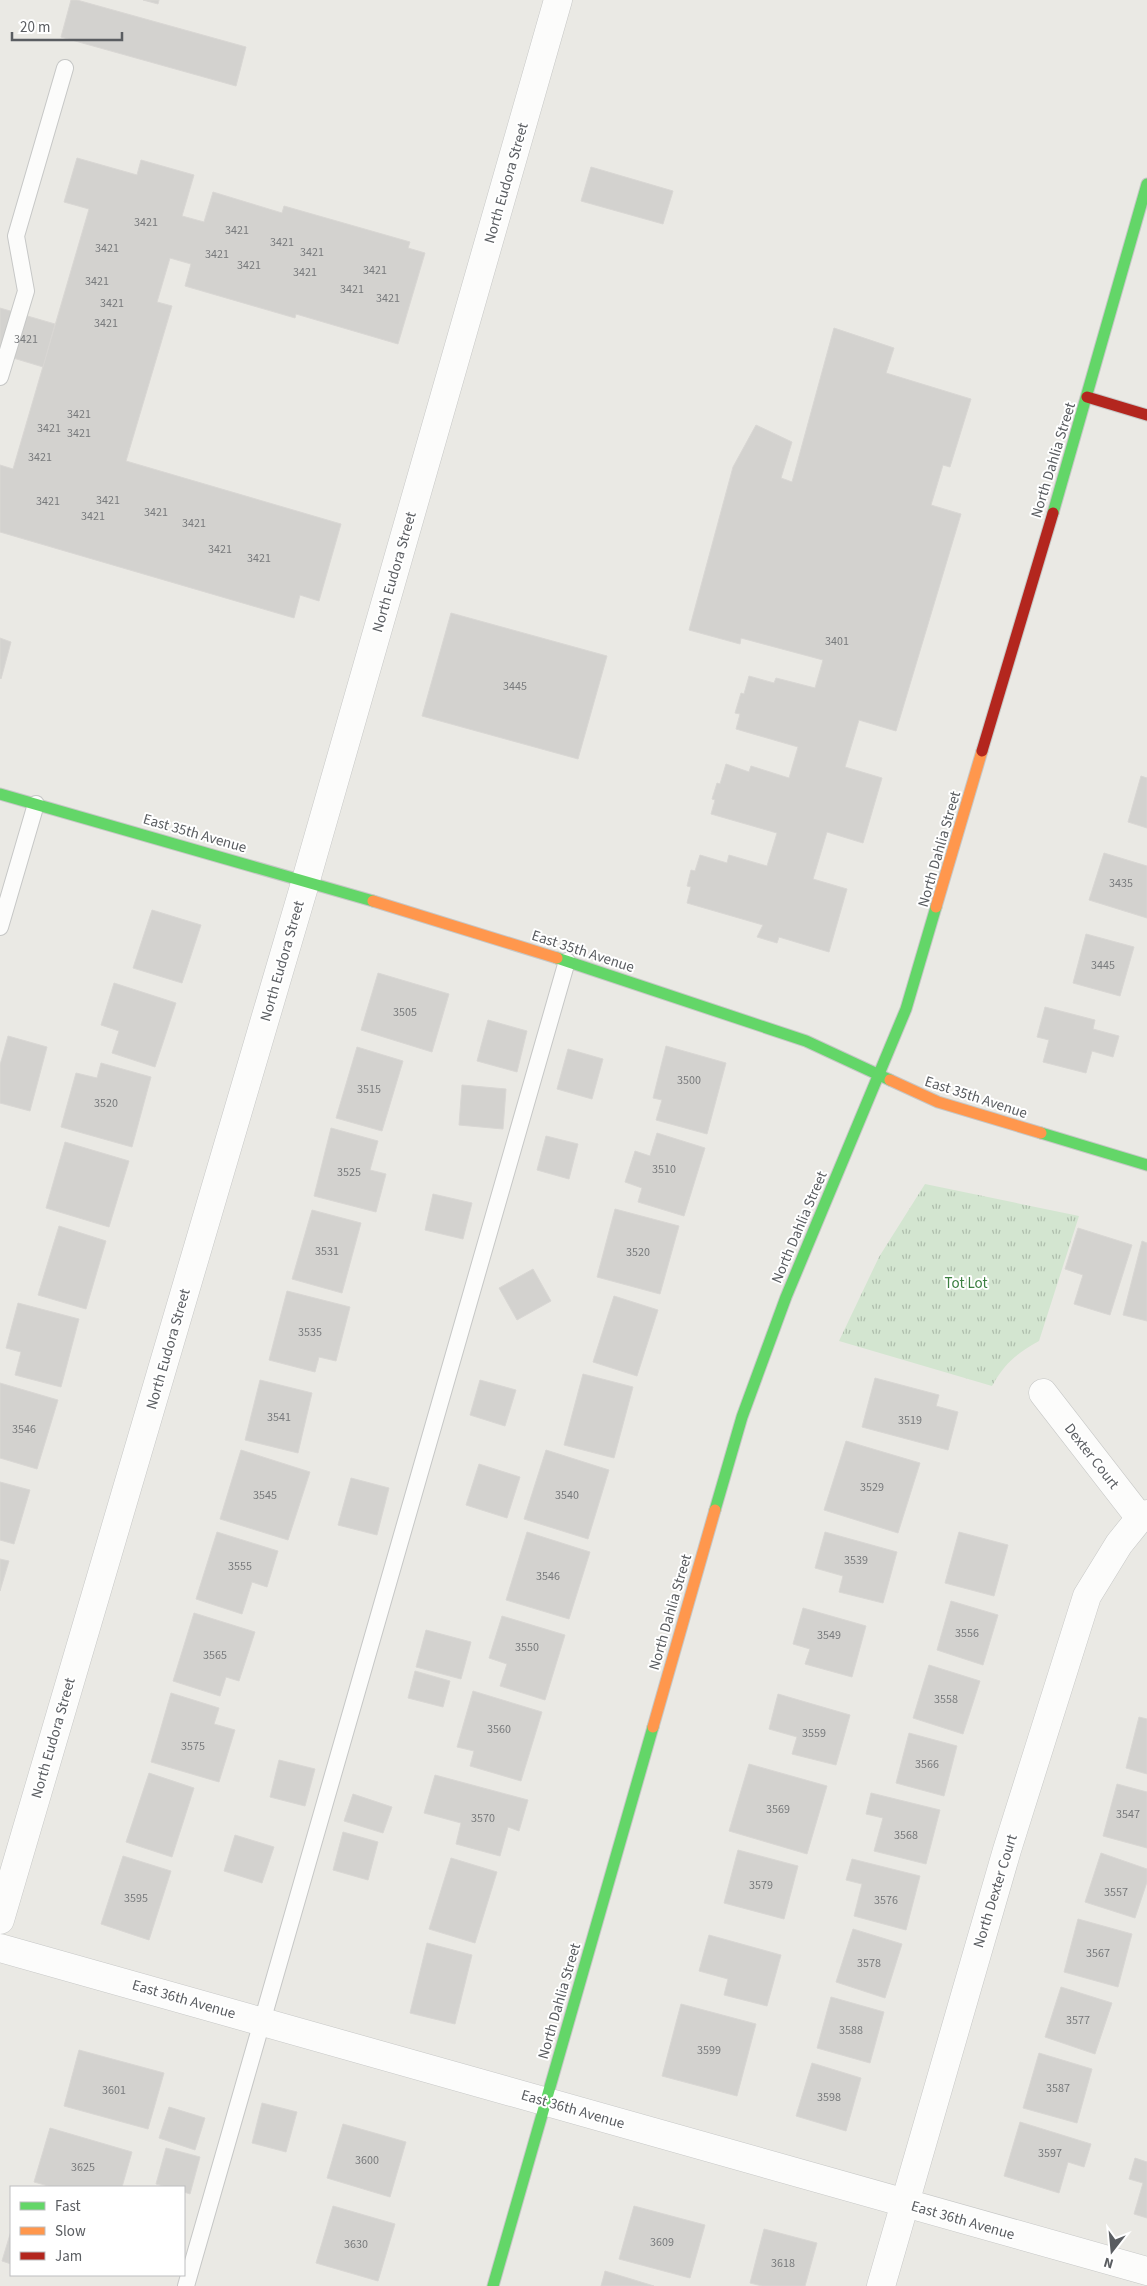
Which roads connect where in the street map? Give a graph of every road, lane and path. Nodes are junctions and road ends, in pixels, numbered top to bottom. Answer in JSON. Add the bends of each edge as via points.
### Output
{"nodes":[{"id":1,"x":558,"y":0,"type":"edge"},
{"id":2,"x":65,"y":68,"type":"dead end"},
{"id":3,"x":1147,"y":184,"type":"edge"},
{"id":4,"x":0,"y":377,"type":"edge"},
{"id":5,"x":1087,"y":397,"type":"junction"},
{"id":6,"x":1147,"y":415,"type":"edge"},
{"id":7,"x":0,"y":794,"type":"edge"},
{"id":8,"x":36,"y":804,"type":"junction"},
{"id":9,"x":306,"y":880,"type":"junction"},
{"id":10,"x":0,"y":927,"type":"edge"},
{"id":11,"x":567,"y":961,"type":"junction"},
{"id":12,"x":878,"y":1073,"type":"junction"},
{"id":13,"x":1147,"y":1165,"type":"edge"},
{"id":14,"x":1043,"y":1394,"type":"dead end"},
{"id":15,"x":1144,"y":1516,"type":"edge"},
{"id":16,"x":0,"y":1920,"type":"edge"},
{"id":17,"x":0,"y":1948,"type":"edge"},
{"id":18,"x":263,"y":2022,"type":"junction"},
{"id":19,"x":546,"y":2102,"type":"junction"},
{"id":20,"x":904,"y":2203,"type":"junction"},
{"id":21,"x":1147,"y":2271,"type":"edge"},
{"id":22,"x":186,"y":2286,"type":"edge"},
{"id":23,"x":493,"y":2286,"type":"edge"},
{"id":24,"x":881,"y":2286,"type":"edge"}],
"edges":[{"from":1,"to":9,"type":"street","name":"North Eudora Street"},
{"from":2,"to":4,"type":"lane","via":[[16,236],[26,291]]},
{"from":3,"to":5,"type":"street","name":"North Dahlia Street"},
{"from":5,"to":6,"type":"street"},
{"from":5,"to":12,"type":"street","name":"North Dahlia Street","via":[[926,945],[906,1009]]},
{"from":7,"to":8,"type":"street","name":"East 35th Avenue"},
{"from":8,"to":9,"type":"street","name":"East 35th Avenue"},
{"from":8,"to":10,"type":"lane"},
{"from":9,"to":11,"type":"street","name":"East 35th Avenue"},
{"from":9,"to":16,"type":"street","name":"North Eudora Street"},
{"from":11,"to":12,"type":"street","name":"East 35th Avenue","via":[[806,1041]]},
{"from":11,"to":18,"type":"lane"},
{"from":12,"to":13,"type":"street","name":"East 35th Avenue","via":[[913,1092],[971,1113]]},
{"from":12,"to":19,"type":"street","name":"North Dahlia Street","via":[[786,1297],[742,1416]]},
{"from":14,"to":15,"type":"street","name":"Dexter Court"},
{"from":15,"to":20,"type":"street","name":"North Dexter Court","via":[[1118,1544],[1087,1596],[1007,1850]]},
{"from":17,"to":18,"type":"street","name":"East 36th Avenue"},
{"from":18,"to":19,"type":"street","name":"East 36th Avenue"},
{"from":18,"to":22,"type":"lane"},
{"from":19,"to":20,"type":"street","name":"East 36th Avenue"},
{"from":19,"to":23,"type":"street","name":"North Dahlia Street"},
{"from":20,"to":21,"type":"street","name":"East 36th Avenue"},
{"from":20,"to":24,"type":"street","name":"North Dexter Court"}]}
